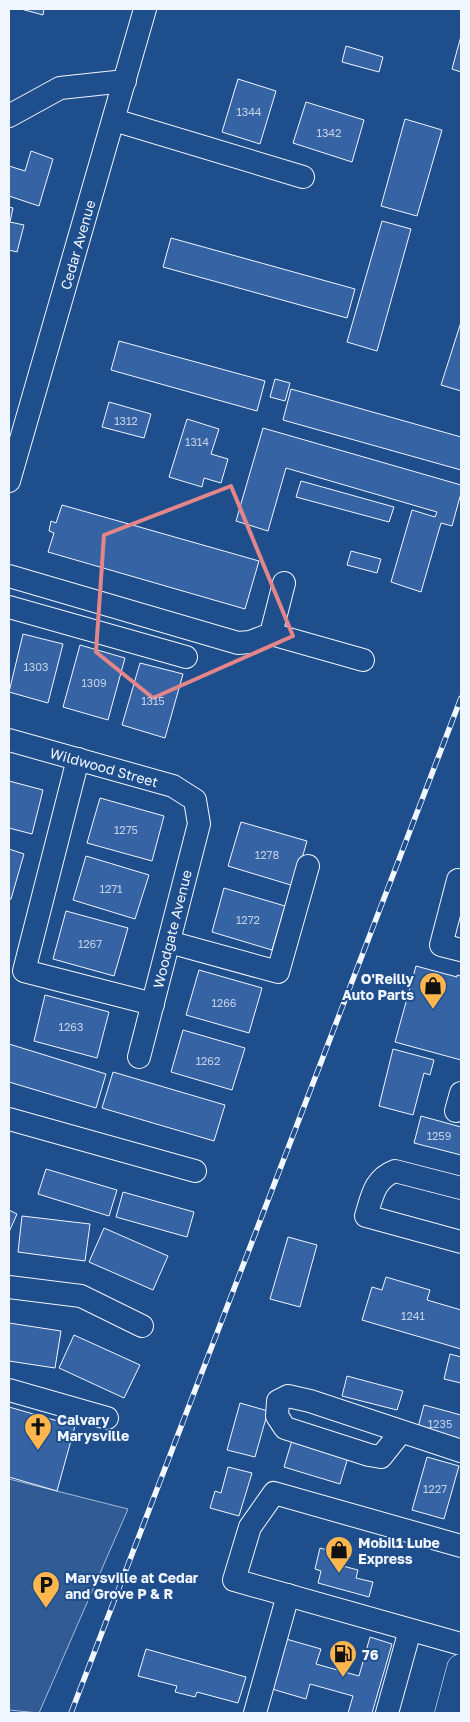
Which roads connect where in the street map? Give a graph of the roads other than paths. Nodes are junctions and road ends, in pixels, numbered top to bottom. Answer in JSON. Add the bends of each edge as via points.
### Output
{"nodes":[{"id":1,"x":145,"y":9,"type":"edge"},
{"id":2,"x":125,"y":81,"type":"junction"},
{"id":3,"x":9,"y":116,"type":"edge"},
{"id":4,"x":114,"y":120,"type":"junction"},
{"id":5,"x":303,"y":177,"type":"dead end"},
{"id":6,"x":9,"y":481,"type":"edge"},
{"id":7,"x":9,"y":576,"type":"edge"},
{"id":8,"x":284,"y":583,"type":"dead end"},
{"id":9,"x":9,"y":608,"type":"edge"},
{"id":10,"x":271,"y":634,"type":"junction"},
{"id":11,"x":186,"y":657,"type":"dead end"},
{"id":12,"x":364,"y":660,"type":"dead end"},
{"id":13,"x":9,"y":740,"type":"edge"},
{"id":14,"x":78,"y":759,"type":"junction"},
{"id":15,"x":195,"y":800,"type":"joint"},
{"id":16,"x":308,"y":866,"type":"dead end"},
{"id":17,"x":460,"y":877,"type":"edge"},
{"id":18,"x":169,"y":942,"type":"junction"},
{"id":19,"x":461,"y":950,"type":"edge"},
{"id":20,"x":153,"y":1004,"type":"junction"},
{"id":21,"x":139,"y":1057,"type":"dead end"},
{"id":22,"x":9,"y":1119,"type":"edge"},
{"id":23,"x":195,"y":1171,"type":"dead end"},
{"id":24,"x":461,"y":1188,"type":"edge"},
{"id":25,"x":461,"y":1242,"type":"edge"},
{"id":26,"x":9,"y":1286,"type":"edge"},
{"id":27,"x":142,"y":1326,"type":"dead end"},
{"id":28,"x":9,"y":1390,"type":"edge"},
{"id":29,"x":107,"y":1418,"type":"dead end"},
{"id":30,"x":401,"y":1432,"type":"junction"},
{"id":31,"x":461,"y":1452,"type":"edge"},
{"id":32,"x":461,"y":1546,"type":"edge"},
{"id":33,"x":288,"y":1595,"type":"junction"},
{"id":34,"x":410,"y":1630,"type":"junction"},
{"id":35,"x":461,"y":1644,"type":"edge"},
{"id":36,"x":255,"y":1713,"type":"edge"},
{"id":37,"x":387,"y":1713,"type":"edge"}],
"edges":[{"from":1,"to":2,"type":"street","name":"Cedar Avenue"},
{"from":2,"to":3,"type":"street","via":[[60,88]]},
{"from":2,"to":4,"type":"street","name":"Cedar Avenue"},
{"from":4,"to":5,"type":"street"},
{"from":4,"to":6,"type":"street","name":"Cedar Avenue"},
{"from":7,"to":10,"type":"street","via":[[238,643]]},
{"from":8,"to":10,"type":"street"},
{"from":9,"to":11,"type":"street"},
{"from":10,"to":12,"type":"street"},
{"from":13,"to":14,"type":"street","name":"Wildwood Street"},
{"from":14,"to":15,"type":"street","name":"Wildwood Street","via":[[173,786]]},
{"from":14,"to":20,"type":"street","via":[[24,971]]},
{"from":15,"to":18,"type":"street","name":"Woodgate Avenue","via":[[198,824]]},
{"from":16,"to":18,"type":"street","via":[[278,972]]},
{"from":17,"to":19,"type":"street","via":[[441,945]]},
{"from":18,"to":20,"type":"street","name":"Woodgate Avenue"},
{"from":20,"to":21,"type":"street","name":"Woodgate Avenue"},
{"from":22,"to":23,"type":"street"},
{"from":24,"to":25,"type":"street","via":[[395,1171],[384,1175],[375,1187],[366,1216]]},
{"from":26,"to":27,"type":"street","via":[[81,1296]]},
{"from":28,"to":29,"type":"street"},
{"from":30,"to":30,"type":"street","via":[[381,1457],[369,1455],[285,1428],[277,1416],[278,1401],[288,1396],[310,1401]]},
{"from":30,"to":31,"type":"street"},
{"from":32,"to":33,"type":"street","via":[[274,1493],[250,1527],[234,1580]]},
{"from":33,"to":34,"type":"street"},
{"from":33,"to":36,"type":"street"},
{"from":34,"to":35,"type":"street"},
{"from":34,"to":37,"type":"street"}]}
